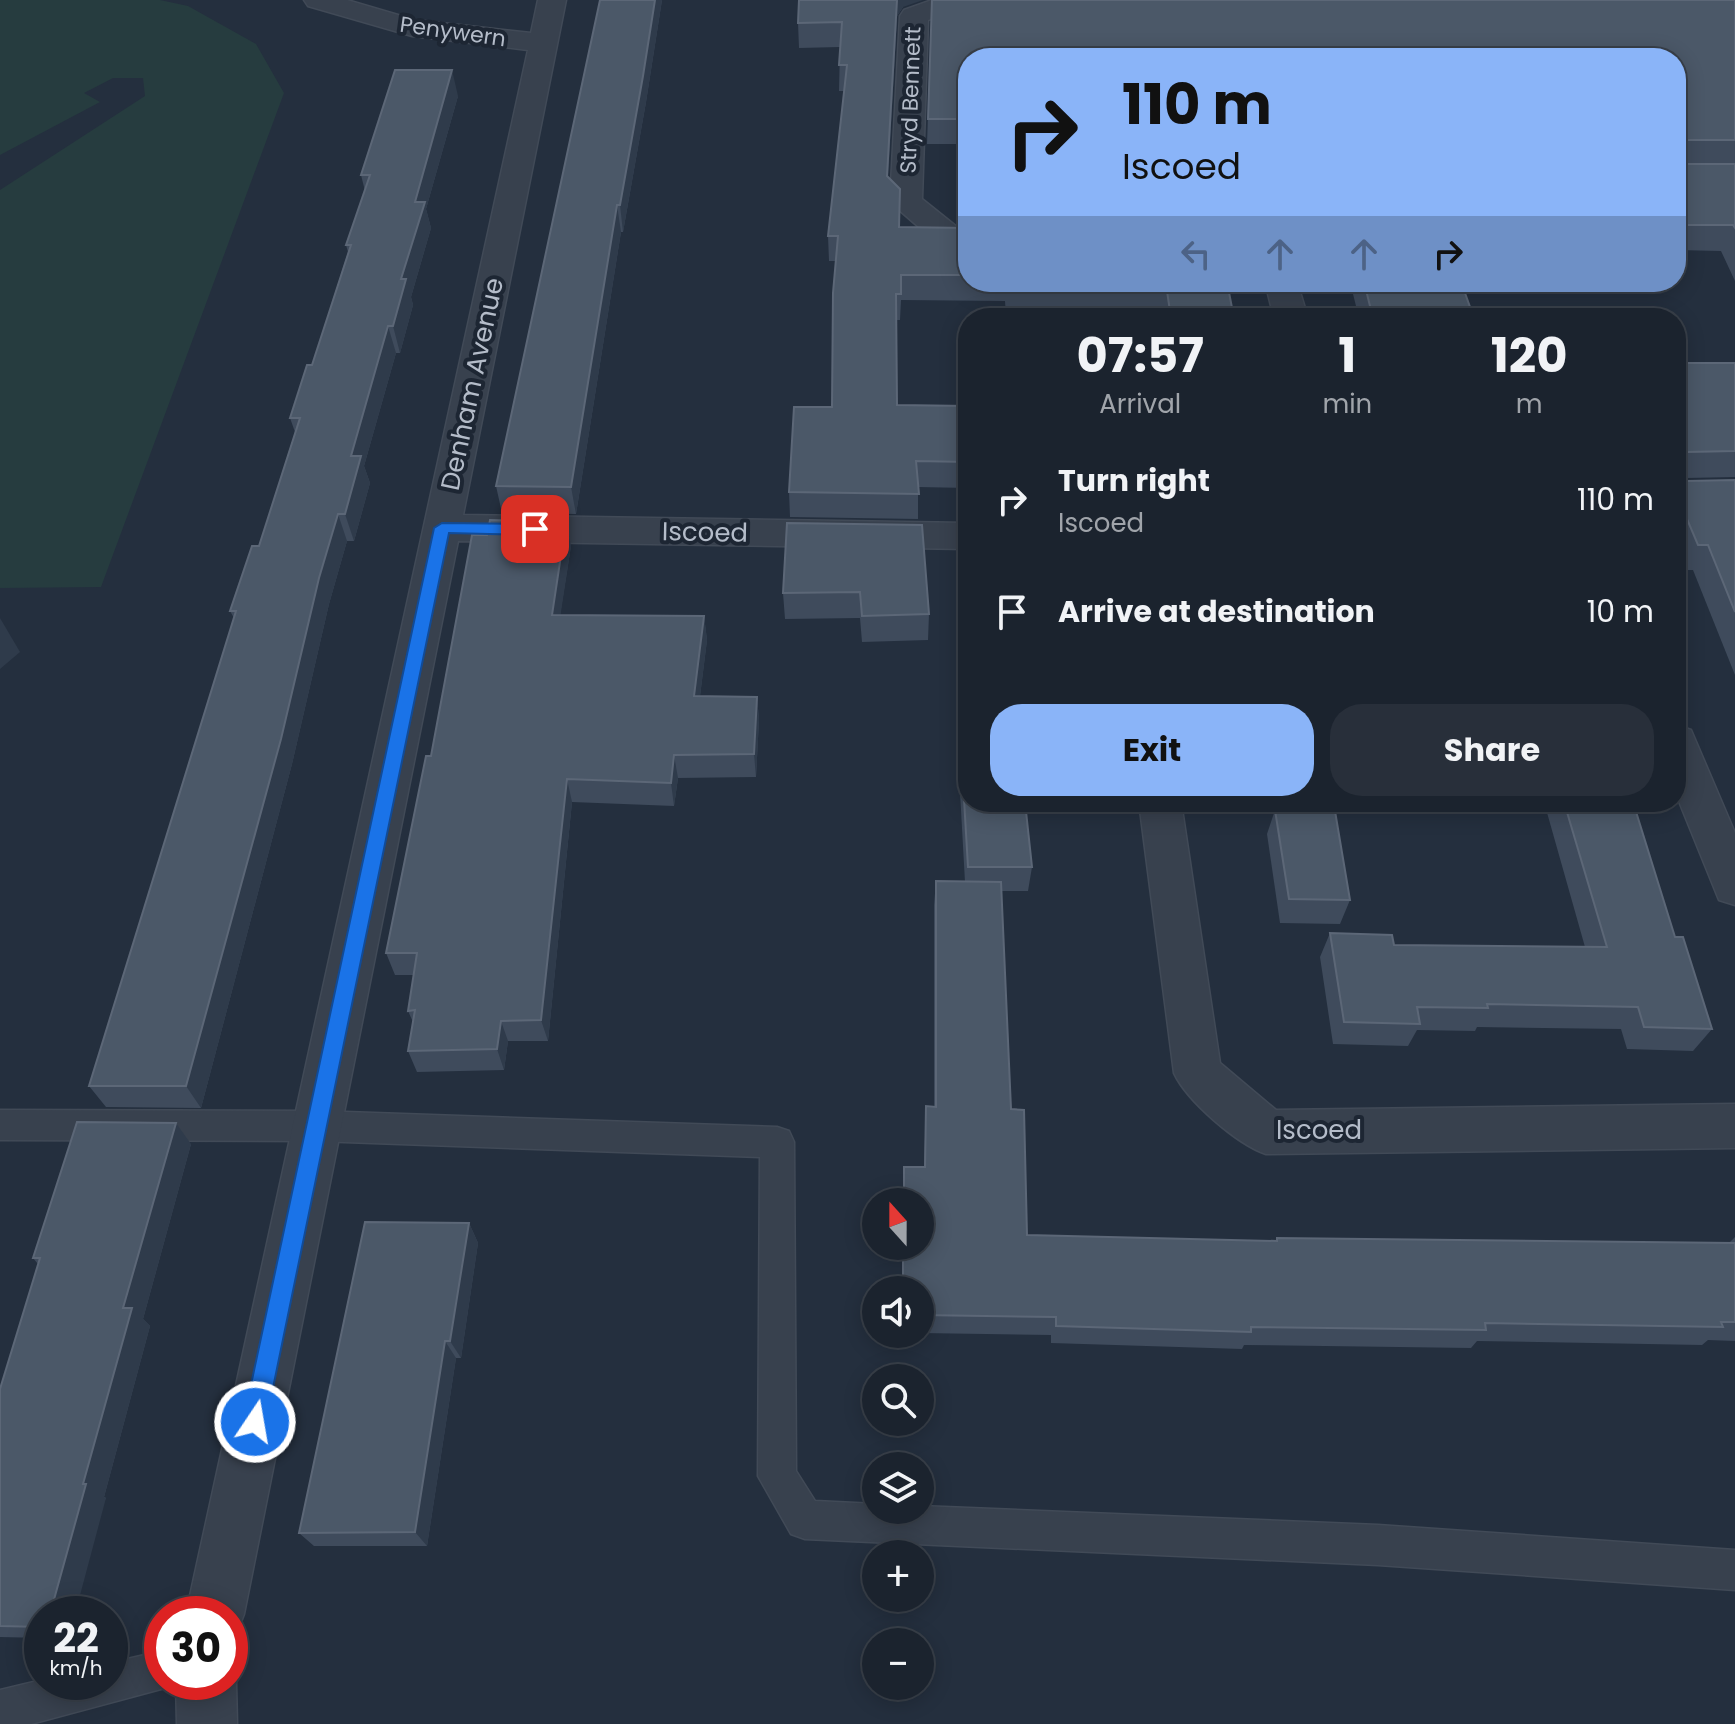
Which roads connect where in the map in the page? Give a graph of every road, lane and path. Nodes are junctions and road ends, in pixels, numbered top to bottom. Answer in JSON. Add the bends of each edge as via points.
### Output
{"nodes":[{"id":1,"x":318,"y":0,"type":"edge"},
{"id":2,"x":552,"y":0,"type":"edge"},
{"id":3,"x":957,"y":0,"type":"edge"},
{"id":4,"x":543,"y":43,"type":"junction"},
{"id":5,"x":958,"y":241,"type":"edge"},
{"id":6,"x":442,"y":528,"type":"junction"},
{"id":7,"x":958,"y":536,"type":"edge"},
{"id":8,"x":1686,"y":766,"type":"edge"},
{"id":9,"x":1161,"y":812,"type":"edge"},
{"id":10,"x":1735,"y":887,"type":"edge"},
{"id":11,"x":0,"y":1125,"type":"edge"},
{"id":12,"x":317,"y":1126,"type":"junction"},
{"id":13,"x":1735,"y":1126,"type":"edge"},
{"id":14,"x":1735,"y":1570,"type":"edge"},
{"id":15,"x":219,"y":1596,"type":"edge"},
{"id":16,"x":144,"y":1675,"type":"edge"},
{"id":17,"x":206,"y":1700,"type":"edge"},
{"id":18,"x":0,"y":1711,"type":"edge"},
{"id":19,"x":207,"y":1724,"type":"edge"}],
"edges":[{"from":1,"to":4,"type":"street","name":"Penywern","via":[[412,28]]},
{"from":2,"to":4,"type":"street","name":"Denham Avenue"},
{"from":3,"to":5,"type":"street","name":"Stryd Bennett","via":[[914,16],[906,202]]},
{"from":4,"to":6,"type":"street","name":"Denham Avenue"},
{"from":6,"to":7,"type":"street","name":"Iscoed"},
{"from":6,"to":12,"type":"street","name":"Denham Avenue"},
{"from":8,"to":10,"type":"street"},
{"from":9,"to":13,"type":"street","name":"Iscoed","via":[[1198,1073],[1266,1132]]},
{"from":11,"to":12,"type":"lane"},
{"from":12,"to":14,"type":"lane","via":[[777,1142],[777,1476],[805,1520],[1378,1545]]},
{"from":12,"to":15,"type":"street","name":"Denham Avenue"},
{"from":16,"to":18,"type":"lane"},
{"from":17,"to":19,"type":"street"}]}
